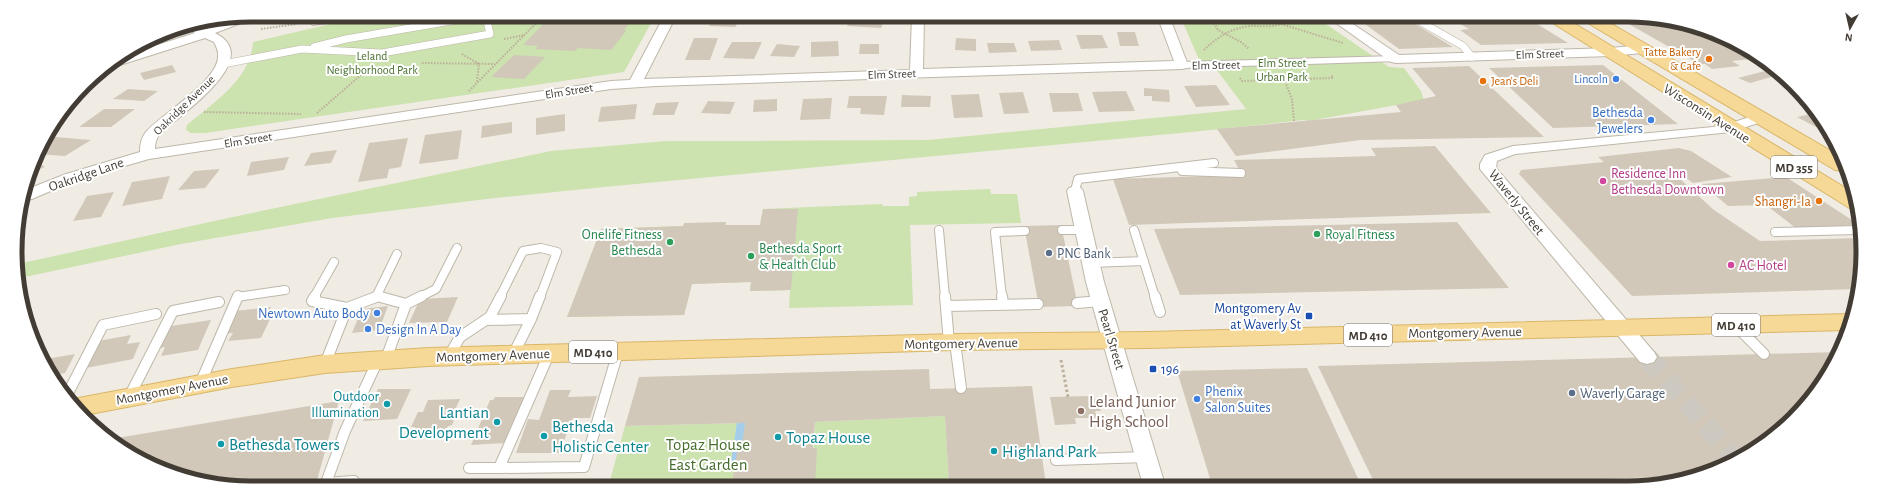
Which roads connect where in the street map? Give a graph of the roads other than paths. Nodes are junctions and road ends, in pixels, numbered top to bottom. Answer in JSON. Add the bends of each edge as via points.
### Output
{"nodes":[{"id":1,"x":233,"y":22,"type":"edge"},
{"id":2,"x":445,"y":22,"type":"edge"},
{"id":3,"x":487,"y":22,"type":"edge"},
{"id":4,"x":667,"y":22,"type":"edge"},
{"id":5,"x":918,"y":22,"type":"edge"},
{"id":6,"x":1166,"y":22,"type":"edge"},
{"id":7,"x":1341,"y":22,"type":"edge"},
{"id":8,"x":1421,"y":22,"type":"dead end"},
{"id":9,"x":1561,"y":22,"type":"edge"},
{"id":10,"x":1596,"y":22,"type":"edge"},
{"id":11,"x":197,"y":29,"type":"edge"},
{"id":12,"x":207,"y":32,"type":"junction"},
{"id":13,"x":302,"y":49,"type":"junction"},
{"id":14,"x":1642,"y":49,"type":"junction"},
{"id":15,"x":1611,"y":52,"type":"junction"},
{"id":16,"x":1472,"y":57,"type":"junction"},
{"id":17,"x":129,"y":58,"type":"edge"},
{"id":18,"x":1396,"y":59,"type":"junction"},
{"id":19,"x":222,"y":64,"type":"junction"},
{"id":20,"x":1182,"y":65,"type":"junction"},
{"id":21,"x":916,"y":74,"type":"junction"},
{"id":22,"x":635,"y":83,"type":"junction"},
{"id":23,"x":1759,"y":118,"type":"junction"},
{"id":24,"x":1730,"y":128,"type":"junction"},
{"id":25,"x":147,"y":155,"type":"junction"},
{"id":26,"x":1214,"y":163,"type":"dead end"},
{"id":27,"x":1839,"y":164,"type":"edge"},
{"id":28,"x":1144,"y":170,"type":"junction"},
{"id":29,"x":1241,"y":173,"type":"dead end"},
{"id":30,"x":1075,"y":191,"type":"joint"},
{"id":31,"x":29,"y":195,"type":"edge"},
{"id":32,"x":1850,"y":200,"type":"edge"},
{"id":33,"x":939,"y":230,"type":"dead end"},
{"id":34,"x":1062,"y":230,"type":"dead end"},
{"id":35,"x":1084,"y":230,"type":"junction"},
{"id":36,"x":1134,"y":230,"type":"dead end"},
{"id":37,"x":1855,"y":230,"type":"edge"},
{"id":38,"x":1025,"y":231,"type":"dead end"},
{"id":39,"x":1775,"y":232,"type":"dead end"},
{"id":40,"x":457,"y":248,"type":"dead end"},
{"id":41,"x":397,"y":254,"type":"dead end"},
{"id":42,"x":1144,"y":261,"type":"junction"},
{"id":43,"x":334,"y":262,"type":"dead end"},
{"id":44,"x":1091,"y":263,"type":"junction"},
{"id":45,"x":285,"y":290,"type":"dead end"},
{"id":46,"x":376,"y":297,"type":"junction"},
{"id":47,"x":1101,"y":301,"type":"junction"},
{"id":48,"x":219,"y":302,"type":"dead end"},
{"id":49,"x":1077,"y":303,"type":"dead end"},
{"id":50,"x":406,"y":304,"type":"junction"},
{"id":51,"x":1003,"y":304,"type":"junction"},
{"id":52,"x":1038,"y":304,"type":"dead end"},
{"id":53,"x":946,"y":306,"type":"junction"},
{"id":54,"x":347,"y":308,"type":"junction"},
{"id":55,"x":1160,"y":312,"type":"dead end"},
{"id":56,"x":156,"y":314,"type":"dead end"},
{"id":57,"x":531,"y":318,"type":"junction"},
{"id":58,"x":484,"y":320,"type":"junction"},
{"id":59,"x":1845,"y":323,"type":"edge"},
{"id":60,"x":1735,"y":325,"type":"junction"},
{"id":61,"x":1622,"y":328,"type":"junction"},
{"id":62,"x":1113,"y":340,"type":"junction"},
{"id":63,"x":952,"y":343,"type":"junction"},
{"id":64,"x":618,"y":352,"type":"junction"},
{"id":65,"x":549,"y":354,"type":"junction"},
{"id":66,"x":1764,"y":354,"type":"dead end"},
{"id":67,"x":513,"y":355,"type":"junction"},
{"id":68,"x":449,"y":356,"type":"junction"},
{"id":69,"x":1647,"y":357,"type":"tunnel mouth"},
{"id":70,"x":382,"y":360,"type":"junction"},
{"id":71,"x":325,"y":364,"type":"junction"},
{"id":72,"x":200,"y":384,"type":"junction"},
{"id":73,"x":962,"y":388,"type":"dead end"},
{"id":74,"x":69,"y":391,"type":"edge"},
{"id":75,"x":129,"y":397,"type":"junction"},
{"id":76,"x":82,"y":406,"type":"edge"},
{"id":77,"x":1146,"y":457,"type":"junction"},
{"id":78,"x":1056,"y":460,"type":"dead end"},
{"id":79,"x":469,"y":468,"type":"dead end"},
{"id":80,"x":500,"y":468,"type":"junction"},
{"id":81,"x":327,"y":481,"type":"edge"},
{"id":82,"x":1153,"y":481,"type":"edge"}],
"edges":[{"from":1,"to":12,"type":"street"},
{"from":2,"to":13,"type":"lane"},
{"from":3,"to":13,"type":"lane","via":[[490,34],[382,53]]},
{"from":4,"to":22,"type":"street"},
{"from":5,"to":21,"type":"street"},
{"from":6,"to":20,"type":"street"},
{"from":7,"to":18,"type":"street"},
{"from":8,"to":16,"type":"lane","via":[[1463,46]]},
{"from":9,"to":15,"type":"main road","name":"Wisconsin Avenue","number":"MD 355"},
{"from":10,"to":14,"type":"main road","name":"Wisconsin Avenue","number":"MD 355"},
{"from":11,"to":12,"type":"street","name":"Oakridge Avenue"},
{"from":12,"to":17,"type":"street"},
{"from":12,"to":19,"type":"street","name":"Oakridge Avenue","via":[[219,40],[225,55]]},
{"from":13,"to":19,"type":"lane"},
{"from":14,"to":15,"type":"street","name":"Elm Street"},
{"from":14,"to":23,"type":"main road","name":"Wisconsin Avenue","number":"MD 355"},
{"from":15,"to":16,"type":"street","name":"Elm Street"},
{"from":15,"to":24,"type":"main road","name":"Wisconsin Avenue","number":"MD 355"},
{"from":16,"to":18,"type":"street","name":"Elm Street"},
{"from":18,"to":20,"type":"street","name":"Elm Street"},
{"from":19,"to":25,"type":"street","name":"Oakridge Avenue","via":[[209,84],[152,134]]},
{"from":20,"to":21,"type":"street","name":"Elm Street"},
{"from":21,"to":22,"type":"street","name":"Elm Street"},
{"from":22,"to":25,"type":"street","name":"Elm Street"},
{"from":23,"to":24,"type":"street"},
{"from":23,"to":27,"type":"main road","name":"Wisconsin Avenue","number":"MD 355"},
{"from":24,"to":32,"type":"main road","name":"Wisconsin Avenue","number":"MD 355"},
{"from":24,"to":61,"type":"street","name":"Waverly Street","via":[[1513,150],[1490,158],[1488,169]]},
{"from":25,"to":31,"type":"street","name":"Oakridge Lane","via":[[71,177]]},
{"from":26,"to":28,"type":"lane"},
{"from":28,"to":29,"type":"lane"},
{"from":28,"to":30,"type":"lane","via":[[1078,179]]},
{"from":30,"to":35,"type":"street","name":"Pearl Street"},
{"from":33,"to":53,"type":"lane"},
{"from":34,"to":35,"type":"lane"},
{"from":35,"to":44,"type":"street","name":"Pearl Street"},
{"from":36,"to":42,"type":"lane"},
{"from":37,"to":39,"type":"lane"},
{"from":38,"to":51,"type":"lane","via":[[995,232]]},
{"from":40,"to":50,"type":"lane","via":[[436,289]]},
{"from":41,"to":46,"type":"lane"},
{"from":42,"to":44,"type":"lane"},
{"from":42,"to":55,"type":"lane"},
{"from":43,"to":54,"type":"lane","via":[[312,302]]},
{"from":44,"to":47,"type":"street","name":"Pearl Street"},
{"from":45,"to":72,"type":"lane","via":[[237,296]]},
{"from":46,"to":50,"type":"lane"},
{"from":46,"to":54,"type":"lane"},
{"from":47,"to":49,"type":"lane"},
{"from":47,"to":62,"type":"street","name":"Pearl Street"},
{"from":48,"to":75,"type":"lane","via":[[173,311]]},
{"from":50,"to":70,"type":"lane"},
{"from":51,"to":52,"type":"lane"},
{"from":51,"to":53,"type":"lane"},
{"from":53,"to":63,"type":"lane"},
{"from":54,"to":71,"type":"lane"},
{"from":56,"to":74,"type":"lane","via":[[103,325]]},
{"from":57,"to":58,"type":"lane"},
{"from":57,"to":58,"type":"lane","via":[[557,252],[542,248],[523,251],[490,317]]},
{"from":57,"to":67,"type":"lane"},
{"from":58,"to":68,"type":"lane","via":[[460,338]]},
{"from":59,"to":60,"type":"main road","name":"Montgomery Avenue","number":"MD 410"},
{"from":60,"to":61,"type":"main road","name":"Montgomery Avenue","number":"MD 410"},
{"from":60,"to":66,"type":"lane"},
{"from":61,"to":62,"type":"main road","name":"Montgomery Avenue","number":"MD 410"},
{"from":61,"to":69,"type":"street","name":"Waverly Street"},
{"from":62,"to":63,"type":"main road","name":"Montgomery Avenue","number":"MD 410"},
{"from":62,"to":77,"type":"street","name":"Pearl Street"},
{"from":63,"to":64,"type":"main road","name":"Montgomery Avenue","number":"MD 410"},
{"from":63,"to":73,"type":"lane"},
{"from":64,"to":65,"type":"main road","name":"Montgomery Avenue","number":"MD 410"},
{"from":64,"to":80,"type":"lane","via":[[584,467]]},
{"from":65,"to":67,"type":"main road","name":"Montgomery Avenue","number":"MD 410"},
{"from":65,"to":80,"type":"lane"},
{"from":67,"to":68,"type":"main road","name":"Montgomery Avenue","number":"MD 410"},
{"from":68,"to":70,"type":"main road","name":"Montgomery Avenue","number":"MD 410"},
{"from":70,"to":71,"type":"main road","name":"Montgomery Avenue","number":"MD 410"},
{"from":70,"to":81,"type":"lane","via":[[345,431]]},
{"from":71,"to":72,"type":"main road","name":"Montgomery Avenue","number":"MD 410"},
{"from":72,"to":75,"type":"main road","name":"Montgomery Avenue","number":"MD 410"},
{"from":75,"to":76,"type":"main road","name":"Montgomery Avenue","number":"MD 410"},
{"from":77,"to":78,"type":"lane"},
{"from":77,"to":82,"type":"street","name":"Pearl Street"},
{"from":79,"to":80,"type":"lane"}]}
